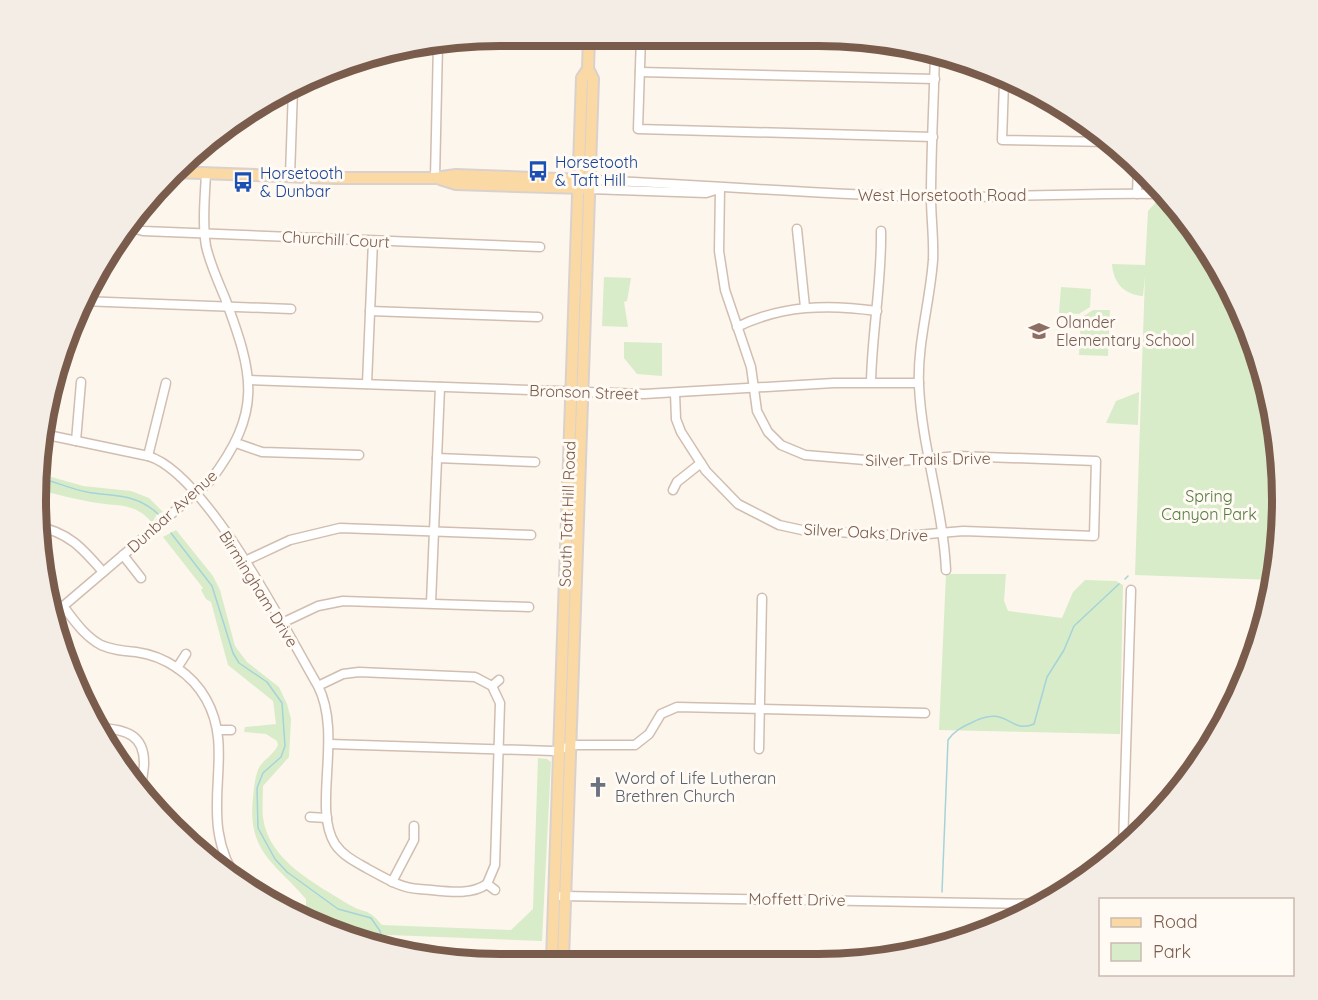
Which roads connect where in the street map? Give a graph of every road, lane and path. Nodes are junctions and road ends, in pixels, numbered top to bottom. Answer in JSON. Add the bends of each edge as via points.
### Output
{"nodes":[{"id":1,"x":589,"y":46,"type":"edge"},
{"id":2,"x":641,"y":46,"type":"edge"},
{"id":3,"x":438,"y":51,"type":"edge"},
{"id":4,"x":935,"y":62,"type":"edge"},
{"id":5,"x":640,"y":72,"type":"junction"},
{"id":6,"x":934,"y":79,"type":"junction"},
{"id":7,"x":1004,"y":86,"type":"edge"},
{"id":8,"x":293,"y":96,"type":"edge"},
{"id":9,"x":933,"y":137,"type":"junction"},
{"id":10,"x":1096,"y":142,"type":"edge"},
{"id":11,"x":187,"y":172,"type":"edge"},
{"id":12,"x":206,"y":173,"type":"junction"},
{"id":13,"x":290,"y":176,"type":"junction"},
{"id":14,"x":435,"y":178,"type":"junction"},
{"id":15,"x":1138,"y":178,"type":"edge"},
{"id":16,"x":584,"y":184,"type":"junction"},
{"id":17,"x":720,"y":189,"type":"junction"},
{"id":18,"x":1137,"y":194,"type":"junction"},
{"id":19,"x":1153,"y":194,"type":"edge"},
{"id":20,"x":931,"y":197,"type":"junction"},
{"id":21,"x":136,"y":229,"type":"edge"},
{"id":22,"x":797,"y":229,"type":"dead end"},
{"id":23,"x":881,"y":231,"type":"dead end"},
{"id":24,"x":204,"y":233,"type":"junction"},
{"id":25,"x":373,"y":241,"type":"junction"},
{"id":26,"x":540,"y":247,"type":"dead end"},
{"id":27,"x":92,"y":301,"type":"edge"},
{"id":28,"x":228,"y":306,"type":"junction"},
{"id":29,"x":805,"y":307,"type":"junction"},
{"id":30,"x":291,"y":309,"type":"dead end"},
{"id":31,"x":370,"y":311,"type":"junction"},
{"id":32,"x":877,"y":311,"type":"junction"},
{"id":33,"x":538,"y":317,"type":"dead end"},
{"id":34,"x":736,"y":327,"type":"junction"},
{"id":35,"x":249,"y":380,"type":"junction"},
{"id":36,"x":81,"y":382,"type":"dead end"},
{"id":37,"x":871,"y":382,"type":"junction"},
{"id":38,"x":166,"y":383,"type":"dead end"},
{"id":39,"x":919,"y":383,"type":"junction"},
{"id":40,"x":367,"y":384,"type":"junction"},
{"id":41,"x":440,"y":387,"type":"junction"},
{"id":42,"x":754,"y":388,"type":"junction"},
{"id":43,"x":577,"y":392,"type":"junction"},
{"id":44,"x":675,"y":393,"type":"junction"},
{"id":45,"x":51,"y":436,"type":"edge"},
{"id":46,"x":76,"y":441,"type":"junction"},
{"id":47,"x":236,"y":443,"type":"junction"},
{"id":48,"x":359,"y":455,"type":"dead end"},
{"id":49,"x":148,"y":456,"type":"junction"},
{"id":50,"x":929,"y":457,"type":"junction"},
{"id":51,"x":437,"y":458,"type":"junction"},
{"id":52,"x":535,"y":462,"type":"dead end"},
{"id":53,"x":701,"y":463,"type":"junction"},
{"id":54,"x":673,"y":490,"type":"dead end"},
{"id":55,"x":196,"y":493,"type":"junction"},
{"id":56,"x":47,"y":529,"type":"edge"},
{"id":57,"x":434,"y":531,"type":"junction"},
{"id":58,"x":944,"y":534,"type":"junction"},
{"id":59,"x":531,"y":535,"type":"dead end"},
{"id":60,"x":1094,"y":536,"type":"joint"},
{"id":61,"x":123,"y":555,"type":"junction"},
{"id":62,"x":245,"y":561,"type":"junction"},
{"id":63,"x":946,"y":570,"type":"dead end"},
{"id":64,"x":103,"y":572,"type":"junction"},
{"id":65,"x":141,"y":578,"type":"dead end"},
{"id":66,"x":1131,"y":590,"type":"dead end"},
{"id":67,"x":762,"y":598,"type":"dead end"},
{"id":68,"x":432,"y":603,"type":"junction"},
{"id":69,"x":63,"y":606,"type":"junction"},
{"id":70,"x":528,"y":607,"type":"dead end"},
{"id":71,"x":60,"y":609,"type":"edge"},
{"id":72,"x":282,"y":623,"type":"junction"},
{"id":73,"x":186,"y":654,"type":"dead end"},
{"id":74,"x":177,"y":668,"type":"junction"},
{"id":75,"x":318,"y":686,"type":"junction"},
{"id":76,"x":759,"y":710,"type":"junction"},
{"id":77,"x":925,"y":712,"type":"dead end"},
{"id":78,"x":108,"y":728,"type":"edge"},
{"id":79,"x":219,"y":730,"type":"junction"},
{"id":80,"x":231,"y":730,"type":"dead end"},
{"id":81,"x":329,"y":744,"type":"junction"},
{"id":82,"x":570,"y":746,"type":"junction"},
{"id":83,"x":759,"y":749,"type":"dead end"},
{"id":84,"x":499,"y":750,"type":"junction"},
{"id":85,"x":559,"y":751,"type":"junction"},
{"id":86,"x":143,"y":779,"type":"edge"},
{"id":87,"x":310,"y":817,"type":"dead end"},
{"id":88,"x":327,"y":818,"type":"junction"},
{"id":89,"x":414,"y":826,"type":"dead end"},
{"id":90,"x":1123,"y":835,"type":"edge"},
{"id":91,"x":225,"y":859,"type":"joint"},
{"id":92,"x":227,"y":862,"type":"edge"},
{"id":93,"x":392,"y":882,"type":"junction"},
{"id":94,"x":487,"y":884,"type":"junction"},
{"id":95,"x":495,"y":890,"type":"dead end"},
{"id":96,"x":560,"y":896,"type":"junction"},
{"id":97,"x":1025,"y":904,"type":"edge"},
{"id":98,"x":553,"y":954,"type":"edge"},
{"id":99,"x":563,"y":954,"type":"edge"}],
"edges":[{"from":1,"to":16,"type":"main road","name":"South Taft Hill Road","via":[[588,69],[582,78]]},
{"from":2,"to":5,"type":"street"},
{"from":3,"to":14,"type":"street"},
{"from":4,"to":6,"type":"street"},
{"from":5,"to":6,"type":"street"},
{"from":5,"to":9,"type":"street","via":[[638,129]]},
{"from":6,"to":9,"type":"street"},
{"from":7,"to":10,"type":"street","via":[[1002,140]]},
{"from":8,"to":13,"type":"street"},
{"from":9,"to":20,"type":"street"},
{"from":11,"to":12,"type":"main road","name":"West Horsetooth Road"},
{"from":12,"to":13,"type":"main road","name":"West Horsetooth Road"},
{"from":12,"to":24,"type":"street","name":"Dunbar Avenue"},
{"from":13,"to":14,"type":"main road","name":"West Horsetooth Road"},
{"from":14,"to":16,"type":"main road","name":"West Horsetooth Road","via":[[456,175]]},
{"from":15,"to":18,"type":"street"},
{"from":16,"to":17,"type":"street","name":"West Horsetooth Road","via":[[706,193]]},
{"from":16,"to":43,"type":"main road","name":"South Taft Hill Road"},
{"from":17,"to":20,"type":"street","name":"West Horsetooth Road"},
{"from":17,"to":34,"type":"street","name":"Silver Trails Drive","via":[[719,251]]},
{"from":18,"to":19,"type":"street","name":"West Horsetooth Road"},
{"from":18,"to":20,"type":"street","name":"West Horsetooth Road"},
{"from":20,"to":39,"type":"street","via":[[933,264]]},
{"from":21,"to":24,"type":"street","name":"Churchill Court"},
{"from":22,"to":29,"type":"street"},
{"from":23,"to":32,"type":"street"},
{"from":24,"to":25,"type":"street","name":"Churchill Court"},
{"from":24,"to":28,"type":"street","name":"Dunbar Avenue"},
{"from":25,"to":26,"type":"street","name":"Churchill Court"},
{"from":25,"to":31,"type":"street"},
{"from":27,"to":28,"type":"street"},
{"from":28,"to":30,"type":"street"},
{"from":28,"to":35,"type":"street","name":"Dunbar Avenue"},
{"from":29,"to":32,"type":"street"},
{"from":29,"to":34,"type":"street","via":[[766,315]]},
{"from":31,"to":33,"type":"street"},
{"from":31,"to":40,"type":"street"},
{"from":32,"to":37,"type":"street"},
{"from":34,"to":42,"type":"street","name":"Silver Trails Drive","via":[[751,367]]},
{"from":35,"to":40,"type":"street","name":"Bronson Street"},
{"from":35,"to":47,"type":"street","name":"Dunbar Avenue","via":[[247,413]]},
{"from":36,"to":46,"type":"street"},
{"from":37,"to":39,"type":"street","name":"Bronson Street"},
{"from":37,"to":42,"type":"street","name":"Bronson Street"},
{"from":38,"to":49,"type":"street"},
{"from":39,"to":50,"type":"street"},
{"from":40,"to":41,"type":"street","name":"Bronson Street"},
{"from":41,"to":43,"type":"street","name":"Bronson Street"},
{"from":41,"to":51,"type":"street"},
{"from":42,"to":44,"type":"street","name":"Bronson Street"},
{"from":42,"to":50,"type":"street","name":"Silver Trails Drive","via":[[764,427],[774,439],[796,453],[890,462]]},
{"from":43,"to":44,"type":"street","name":"Bronson Street"},
{"from":43,"to":82,"type":"main road","name":"South Taft Hill Road"},
{"from":43,"to":85,"type":"main road","name":"South Taft Hill Road"},
{"from":44,"to":53,"type":"street","name":"Silver Oaks Drive","via":[[676,419]]},
{"from":45,"to":46,"type":"street","name":"Birmingham Drive"},
{"from":46,"to":49,"type":"street","name":"Birmingham Drive"},
{"from":47,"to":48,"type":"street","via":[[262,452]]},
{"from":47,"to":55,"type":"street","name":"Dunbar Avenue","via":[[210,481]]},
{"from":49,"to":55,"type":"street","name":"Birmingham Drive","via":[[172,467]]},
{"from":50,"to":58,"type":"street"},
{"from":50,"to":60,"type":"street","name":"Silver Trails Drive","via":[[1096,461]]},
{"from":51,"to":52,"type":"street"},
{"from":51,"to":57,"type":"street"},
{"from":53,"to":54,"type":"street"},
{"from":53,"to":58,"type":"street","name":"Silver Oaks Drive","via":[[738,504],[779,525],[905,536]]},
{"from":55,"to":61,"type":"street","name":"Dunbar Avenue"},
{"from":55,"to":62,"type":"street","name":"Birmingham Drive"},
{"from":56,"to":64,"type":"street","via":[[74,541]]},
{"from":57,"to":59,"type":"street"},
{"from":57,"to":62,"type":"street","via":[[327,530],[290,540]]},
{"from":57,"to":68,"type":"street"},
{"from":58,"to":60,"type":"street","name":"Silver Oaks Drive","via":[[963,531]]},
{"from":58,"to":63,"type":"street"},
{"from":61,"to":64,"type":"street","name":"Dunbar Avenue"},
{"from":61,"to":65,"type":"street"},
{"from":62,"to":72,"type":"street","name":"Birmingham Drive"},
{"from":64,"to":69,"type":"street","name":"Dunbar Avenue"},
{"from":66,"to":90,"type":"street"},
{"from":67,"to":76,"type":"street"},
{"from":68,"to":70,"type":"street"},
{"from":68,"to":72,"type":"street","via":[[343,601],[318,606]]},
{"from":69,"to":71,"type":"street","name":"Dunbar Avenue"},
{"from":69,"to":74,"type":"street","via":[[82,631],[101,645],[157,657]]},
{"from":72,"to":75,"type":"street","name":"Birmingham Drive"},
{"from":73,"to":74,"type":"street"},
{"from":74,"to":79,"type":"street","via":[[203,694]]},
{"from":75,"to":81,"type":"street","name":"Birmingham Drive","via":[[329,717]]},
{"from":75,"to":84,"type":"street","via":[[343,674],[359,672],[475,677],[496,683],[500,703]]},
{"from":76,"to":77,"type":"street"},
{"from":76,"to":82,"type":"street","via":[[671,708],[661,714],[645,739],[636,745]]},
{"from":76,"to":83,"type":"street"},
{"from":78,"to":86,"type":"street","via":[[122,729],[140,743]]},
{"from":79,"to":80,"type":"street"},
{"from":79,"to":91,"type":"street","via":[[215,818]]},
{"from":81,"to":84,"type":"street"},
{"from":81,"to":88,"type":"street","name":"Birmingham Drive"},
{"from":82,"to":85,"type":"street"},
{"from":82,"to":96,"type":"main road","name":"South Taft Hill Road"},
{"from":84,"to":85,"type":"street"},
{"from":84,"to":94,"type":"street","via":[[495,865]]},
{"from":85,"to":96,"type":"main road","name":"South Taft Hill Road"},
{"from":87,"to":88,"type":"street"},
{"from":88,"to":93,"type":"street","name":"Birmingham Drive","via":[[330,835],[343,853]]},
{"from":89,"to":93,"type":"street","via":[[414,840]]},
{"from":91,"to":92,"type":"street"},
{"from":93,"to":94,"type":"street","name":"Birmingham Drive","via":[[410,889],[468,891]]},
{"from":94,"to":95,"type":"street"},
{"from":96,"to":97,"type":"street","name":"Moffett Drive"},
{"from":96,"to":98,"type":"main road","name":"South Taft Hill Road"},
{"from":96,"to":99,"type":"main road","name":"South Taft Hill Road"}]}
